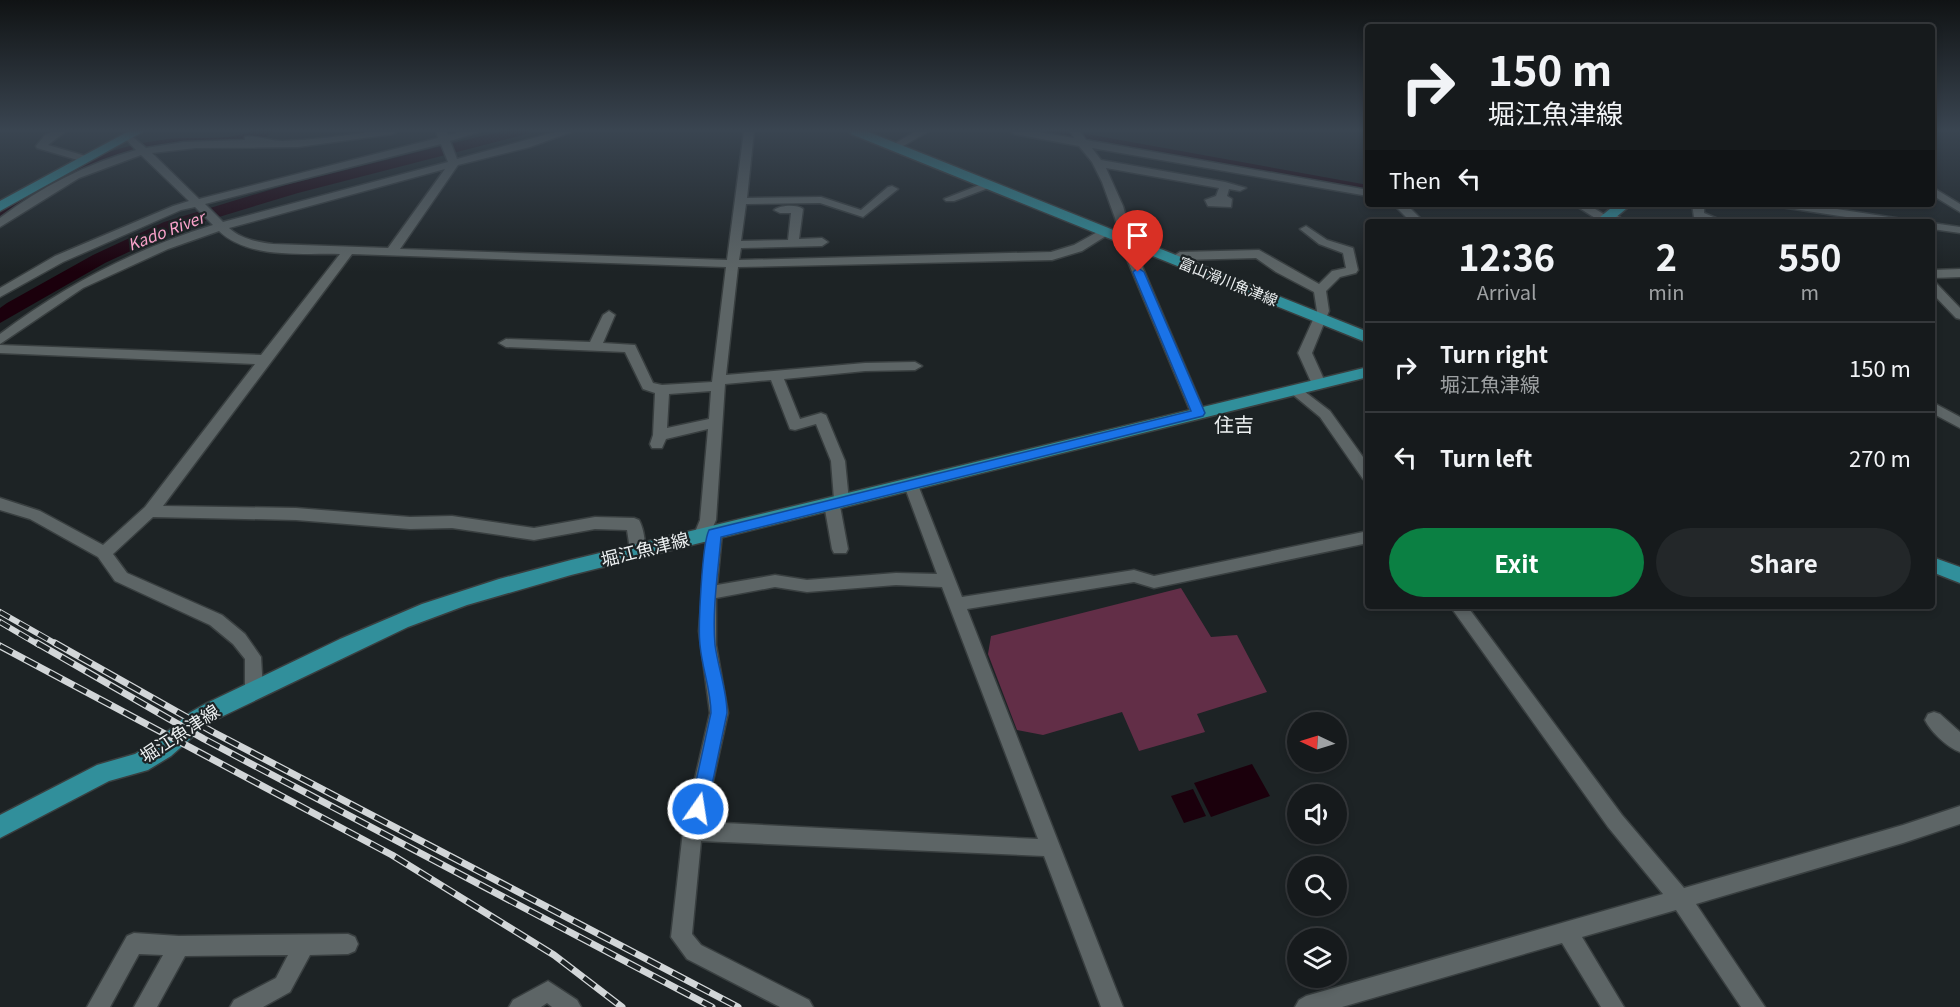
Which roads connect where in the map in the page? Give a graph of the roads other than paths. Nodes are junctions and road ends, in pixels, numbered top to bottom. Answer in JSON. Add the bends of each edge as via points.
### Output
{"nodes":[{"id":1,"x":51,"y":178,"type":"edge"},
{"id":2,"x":75,"y":178,"type":"edge"},
{"id":3,"x":172,"y":178,"type":"edge"},
{"id":4,"x":286,"y":178,"type":"edge"},
{"id":5,"x":393,"y":178,"type":"edge"},
{"id":6,"x":443,"y":178,"type":"edge"},
{"id":7,"x":743,"y":178,"type":"edge"},
{"id":8,"x":970,"y":178,"type":"edge"},
{"id":9,"x":1104,"y":178,"type":"edge"},
{"id":10,"x":1185,"y":178,"type":"edge"},
{"id":11,"x":1287,"y":178,"type":"edge"},
{"id":12,"x":987,"y":185,"type":"junction"},
{"id":13,"x":1225,"y":185,"type":"junction"},
{"id":14,"x":1240,"y":188,"type":"dead end"},
{"id":15,"x":892,"y":189,"type":"dead end"},
{"id":16,"x":1935,"y":191,"type":"edge"},
{"id":17,"x":1365,"y":193,"type":"edge"},
{"id":18,"x":1221,"y":198,"type":"dead end"},
{"id":19,"x":950,"y":200,"type":"dead end"},
{"id":20,"x":196,"y":202,"type":"junction"},
{"id":21,"x":739,"y":206,"type":"junction"},
{"id":22,"x":0,"y":207,"type":"edge"},
{"id":23,"x":1402,"y":207,"type":"edge"},
{"id":24,"x":1585,"y":207,"type":"edge"},
{"id":25,"x":1622,"y":207,"type":"edge"},
{"id":26,"x":1698,"y":207,"type":"edge"},
{"id":27,"x":1839,"y":208,"type":"edge"},
{"id":28,"x":1960,"y":209,"type":"edge"},
{"id":29,"x":1415,"y":219,"type":"edge"},
{"id":30,"x":1607,"y":219,"type":"edge"},
{"id":31,"x":1610,"y":219,"type":"edge"},
{"id":32,"x":1710,"y":219,"type":"edge"},
{"id":33,"x":1888,"y":219,"type":"edge"},
{"id":34,"x":0,"y":224,"type":"edge"},
{"id":35,"x":219,"y":224,"type":"junction"},
{"id":36,"x":1935,"y":226,"type":"edge"},
{"id":37,"x":1306,"y":229,"type":"dead end"},
{"id":38,"x":1960,"y":230,"type":"edge"},
{"id":39,"x":1105,"y":232,"type":"junction"},
{"id":40,"x":1128,"y":241,"type":"junction"},
{"id":41,"x":822,"y":242,"type":"dead end"},
{"id":42,"x":793,"y":243,"type":"junction"},
{"id":43,"x":735,"y":245,"type":"junction"},
{"id":44,"x":348,"y":251,"type":"junction"},
{"id":45,"x":391,"y":253,"type":"junction"},
{"id":46,"x":1173,"y":260,"type":"junction"},
{"id":47,"x":732,"y":264,"type":"junction"},
{"id":48,"x":1960,"y":273,"type":"edge"},
{"id":49,"x":1935,"y":274,"type":"edge"},
{"id":50,"x":1935,"y":289,"type":"edge"},
{"id":51,"x":1320,"y":290,"type":"junction"},
{"id":52,"x":0,"y":293,"type":"edge"},
{"id":53,"x":609,"y":315,"type":"dead end"},
{"id":54,"x":1960,"y":315,"type":"edge"},
{"id":55,"x":1318,"y":318,"type":"junction"},
{"id":56,"x":1365,"y":337,"type":"edge"},
{"id":57,"x":0,"y":340,"type":"edge"},
{"id":58,"x":506,"y":343,"type":"dead end"},
{"id":59,"x":596,"y":346,"type":"junction"},
{"id":60,"x":0,"y":349,"type":"edge"},
{"id":61,"x":265,"y":360,"type":"junction"},
{"id":62,"x":915,"y":366,"type":"dead end"},
{"id":63,"x":1365,"y":373,"type":"edge"},
{"id":64,"x":777,"y":375,"type":"junction"},
{"id":65,"x":718,"y":383,"type":"junction"},
{"id":66,"x":1320,"y":384,"type":"junction"},
{"id":67,"x":662,"y":390,"type":"junction"},
{"id":68,"x":1296,"y":390,"type":"junction"},
{"id":69,"x":1935,"y":409,"type":"edge"},
{"id":70,"x":1198,"y":413,"type":"junction"},
{"id":71,"x":1935,"y":419,"type":"edge"},
{"id":72,"x":1957,"y":420,"type":"edge"},
{"id":73,"x":715,"y":422,"type":"junction"},
{"id":74,"x":1365,"y":471,"type":"edge"},
{"id":75,"x":911,"y":485,"type":"junction"},
{"id":76,"x":837,"y":503,"type":"junction"},
{"id":77,"x":0,"y":504,"type":"edge"},
{"id":78,"x":150,"y":511,"type":"junction"},
{"id":79,"x":707,"y":535,"type":"junction"},
{"id":80,"x":1365,"y":538,"type":"edge"},
{"id":81,"x":840,"y":549,"type":"dead end"},
{"id":82,"x":637,"y":552,"type":"junction"},
{"id":83,"x":105,"y":553,"type":"junction"},
{"id":84,"x":1935,"y":565,"type":"edge"},
{"id":85,"x":1960,"y":575,"type":"edge"},
{"id":86,"x":949,"y":581,"type":"junction"},
{"id":87,"x":709,"y":593,"type":"junction"},
{"id":88,"x":958,"y":604,"type":"junction"},
{"id":89,"x":1460,"y":609,"type":"edge"},
{"id":90,"x":254,"y":691,"type":"junction"},
{"id":91,"x":1934,"y":720,"type":"dead end"},
{"id":92,"x":1960,"y":744,"type":"edge"},
{"id":93,"x":1960,"y":815,"type":"edge"},
{"id":94,"x":0,"y":827,"type":"edge"},
{"id":95,"x":693,"y":831,"type":"junction"},
{"id":96,"x":1051,"y":846,"type":"junction"},
{"id":97,"x":1679,"y":897,"type":"junction"},
{"id":98,"x":1566,"y":930,"type":"junction"},
{"id":99,"x":348,"y":944,"type":"dead end"},
{"id":100,"x":304,"y":945,"type":"junction"},
{"id":101,"x":179,"y":946,"type":"junction"},
{"id":102,"x":98,"y":1007,"type":"edge"},
{"id":103,"x":145,"y":1007,"type":"edge"},
{"id":104,"x":241,"y":1007,"type":"edge"},
{"id":105,"x":520,"y":1007,"type":"edge"},
{"id":106,"x":570,"y":1007,"type":"edge"},
{"id":107,"x":802,"y":1007,"type":"edge"},
{"id":108,"x":1112,"y":1007,"type":"edge"},
{"id":109,"x":1306,"y":1007,"type":"edge"},
{"id":110,"x":1613,"y":1007,"type":"edge"},
{"id":111,"x":1754,"y":1007,"type":"edge"}],
"edges":[{"from":1,"to":22,"type":"main road"},
{"from":2,"to":34,"type":"street","via":[[36,198]]},
{"from":3,"to":20,"type":"street"},
{"from":4,"to":20,"type":"street"},
{"from":5,"to":35,"type":"street"},
{"from":6,"to":45,"type":"street"},
{"from":7,"to":21,"type":"street"},
{"from":8,"to":12,"type":"main road","name":"富山滑川魚津線"},
{"from":9,"to":40,"type":"street"},
{"from":10,"to":13,"type":"street"},
{"from":11,"to":17,"type":"street"},
{"from":12,"to":19,"type":"street"},
{"from":12,"to":39,"type":"main road","name":"富山滑川魚津線"},
{"from":13,"to":14,"type":"street"},
{"from":13,"to":18,"type":"street"},
{"from":15,"to":21,"type":"street","via":[[863,214],[820,200]]},
{"from":16,"to":28,"type":"street"},
{"from":20,"to":35,"type":"street"},
{"from":20,"to":52,"type":"street","via":[[59,259]]},
{"from":21,"to":42,"type":"street","via":[[797,209]]},
{"from":21,"to":43,"type":"street"},
{"from":23,"to":29,"type":"street"},
{"from":24,"to":30,"type":"street"},
{"from":25,"to":31,"type":"main road"},
{"from":26,"to":32,"type":"street","via":[[1698,215]]},
{"from":27,"to":33,"type":"street"},
{"from":35,"to":44,"type":"street","via":[[230,235],[253,245]]},
{"from":35,"to":57,"type":"street","via":[[173,240],[98,275],[43,307]]},
{"from":36,"to":38,"type":"street"},
{"from":37,"to":51,"type":"street","via":[[1323,242],[1349,251],[1352,270],[1336,274]]},
{"from":39,"to":40,"type":"main road","name":"富山滑川魚津線"},
{"from":39,"to":47,"type":"street","via":[[1078,248],[1052,256]]},
{"from":40,"to":46,"type":"main road","name":"富山滑川魚津線"},
{"from":40,"to":70,"type":"street"},
{"from":41,"to":42,"type":"street"},
{"from":42,"to":43,"type":"street"},
{"from":43,"to":47,"type":"street"},
{"from":44,"to":45,"type":"street"},
{"from":44,"to":61,"type":"street"},
{"from":45,"to":47,"type":"street"},
{"from":46,"to":51,"type":"street","via":[[1180,256],[1259,254],[1271,266]]},
{"from":46,"to":55,"type":"main road","name":"富山滑川魚津線"},
{"from":47,"to":65,"type":"street"},
{"from":48,"to":49,"type":"street"},
{"from":50,"to":54,"type":"street"},
{"from":51,"to":55,"type":"street","via":[[1323,311]]},
{"from":53,"to":59,"type":"street"},
{"from":55,"to":56,"type":"main road","name":"富山滑川魚津線"},
{"from":55,"to":66,"type":"street","via":[[1305,354]]},
{"from":58,"to":59,"type":"street"},
{"from":59,"to":67,"type":"street","via":[[630,348],[648,386]]},
{"from":60,"to":61,"type":"street"},
{"from":61,"to":78,"type":"street"},
{"from":62,"to":64,"type":"street"},
{"from":63,"to":66,"type":"main road","name":"堀江魚津線"},
{"from":64,"to":65,"type":"street"},
{"from":64,"to":76,"type":"street","via":[[795,425],[821,418],[838,461]]},
{"from":65,"to":67,"type":"street"},
{"from":65,"to":73,"type":"street"},
{"from":66,"to":68,"type":"main road","name":"堀江魚津線"},
{"from":67,"to":73,"type":"street","via":[[659,439]]},
{"from":68,"to":70,"type":"main road","name":"堀江魚津線"},
{"from":68,"to":74,"type":"street","via":[[1325,414]]},
{"from":69,"to":72,"type":"street"},
{"from":70,"to":75,"type":"main road","name":"堀江魚津線"},
{"from":71,"to":72,"type":"street"},
{"from":73,"to":79,"type":"street"},
{"from":75,"to":76,"type":"main road","name":"堀江魚津線"},
{"from":75,"to":86,"type":"street"},
{"from":76,"to":79,"type":"main road","name":"堀江魚津線"},
{"from":76,"to":81,"type":"street"},
{"from":77,"to":83,"type":"street","via":[[35,515]]},
{"from":78,"to":82,"type":"street","via":[[452,522],[534,534],[595,523],[634,524]]},
{"from":78,"to":83,"type":"street"},
{"from":79,"to":82,"type":"main road","name":"堀江魚津線"},
{"from":79,"to":87,"type":"street"},
{"from":80,"to":88,"type":"street","via":[[1154,582],[1134,576]]},
{"from":82,"to":90,"type":"main road","name":"堀江魚津線","via":[[532,578],[428,610]]},
{"from":83,"to":90,"type":"street","via":[[121,577],[216,620],[239,639],[253,657]]},
{"from":84,"to":85,"type":"main road"},
{"from":86,"to":87,"type":"street","via":[[896,579],[807,586],[775,581]]},
{"from":86,"to":88,"type":"street"},
{"from":87,"to":95,"type":"street","via":[[708,645],[719,713]]},
{"from":88,"to":96,"type":"street"},
{"from":89,"to":97,"type":"street","via":[[1615,821]]},
{"from":90,"to":94,"type":"main road","name":"堀江魚津線","via":[[198,719],[140,763],[95,777]]},
{"from":91,"to":92,"type":"street"},
{"from":93,"to":97,"type":"street"},
{"from":95,"to":96,"type":"street"},
{"from":95,"to":107,"type":"street","via":[[681,937],[694,952]]},
{"from":96,"to":108,"type":"street"},
{"from":97,"to":98,"type":"street"},
{"from":97,"to":111,"type":"street"},
{"from":98,"to":109,"type":"street"},
{"from":98,"to":110,"type":"street"},
{"from":99,"to":100,"type":"street"},
{"from":100,"to":101,"type":"street"},
{"from":100,"to":104,"type":"street","via":[[283,985]]},
{"from":101,"to":102,"type":"street","via":[[134,943]]},
{"from":101,"to":103,"type":"street"},
{"from":105,"to":106,"type":"street","via":[[548,991]]}]}
